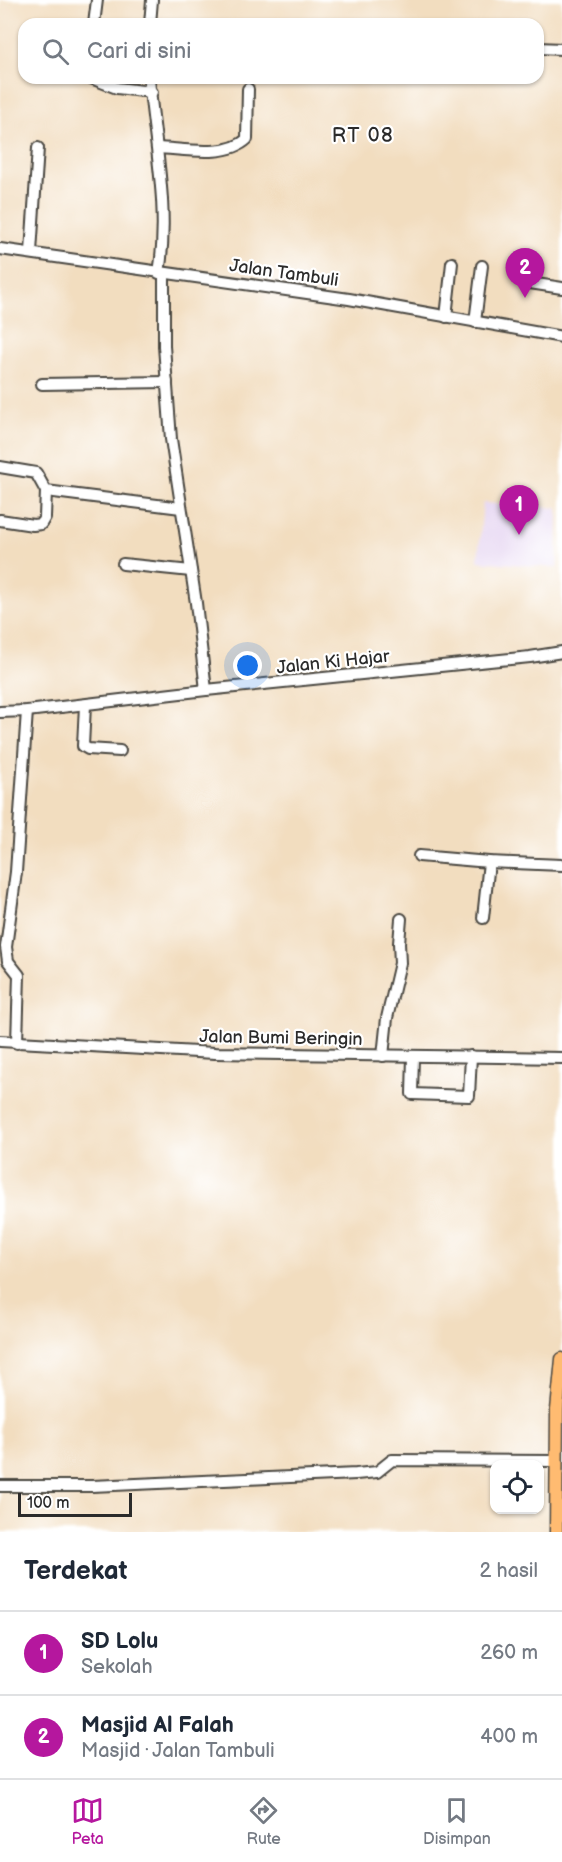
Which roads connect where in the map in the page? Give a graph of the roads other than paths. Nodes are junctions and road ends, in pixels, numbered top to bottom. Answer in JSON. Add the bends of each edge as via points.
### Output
{"nodes":[{"id":1,"x":97,"y":0,"type":"edge"},
{"id":2,"x":152,"y":0,"type":"edge"},
{"id":3,"x":94,"y":18,"type":"edge"},
{"id":4,"x":150,"y":18,"type":"edge"},
{"id":5,"x":544,"y":48,"type":"edge"},
{"id":6,"x":562,"y":49,"type":"edge"},
{"id":7,"x":107,"y":84,"type":"edge"},
{"id":8,"x":150,"y":84,"type":"edge"},
{"id":9,"x":248,"y":89,"type":"dead end"},
{"id":10,"x":152,"y":92,"type":"junction"},
{"id":11,"x":38,"y":148,"type":"dead end"},
{"id":12,"x":158,"y":148,"type":"junction"},
{"id":13,"x":0,"y":249,"type":"edge"},
{"id":14,"x":31,"y":252,"type":"junction"},
{"id":15,"x":452,"y":263,"type":"dead end"},
{"id":16,"x":482,"y":266,"type":"dead end"},
{"id":17,"x":162,"y":273,"type":"junction"},
{"id":18,"x":530,"y":283,"type":"dead end"},
{"id":19,"x":562,"y":288,"type":"edge"},
{"id":20,"x":446,"y":317,"type":"junction"},
{"id":21,"x":476,"y":322,"type":"junction"},
{"id":22,"x":562,"y":337,"type":"edge"},
{"id":23,"x":167,"y":382,"type":"junction"},
{"id":24,"x":42,"y":384,"type":"dead end"},
{"id":25,"x":0,"y":467,"type":"edge"},
{"id":26,"x":46,"y":491,"type":"junction"},
{"id":27,"x":181,"y":508,"type":"junction"},
{"id":28,"x":0,"y":520,"type":"edge"},
{"id":29,"x":123,"y":564,"type":"dead end"},
{"id":30,"x":191,"y":571,"type":"junction"},
{"id":31,"x":562,"y":652,"type":"edge"},
{"id":32,"x":206,"y":690,"type":"junction"},
{"id":33,"x":85,"y":705,"type":"junction"},
{"id":34,"x":27,"y":711,"type":"junction"},
{"id":35,"x":0,"y":712,"type":"edge"},
{"id":36,"x":120,"y":751,"type":"dead end"},
{"id":37,"x":419,"y":856,"type":"dead end"},
{"id":38,"x":489,"y":862,"type":"junction"},
{"id":39,"x":562,"y":865,"type":"edge"},
{"id":40,"x":483,"y":918,"type":"dead end"},
{"id":41,"x":401,"y":919,"type":"dead end"},
{"id":42,"x":0,"y":1041,"type":"edge"},
{"id":43,"x":17,"y":1043,"type":"junction"},
{"id":44,"x":383,"y":1056,"type":"junction"},
{"id":45,"x":413,"y":1056,"type":"junction"},
{"id":46,"x":471,"y":1056,"type":"junction"},
{"id":47,"x":562,"y":1058,"type":"edge"},
{"id":48,"x":562,"y":1359,"type":"edge"},
{"id":49,"x":557,"y":1461,"type":"junction"},
{"id":50,"x":0,"y":1486,"type":"edge"},
{"id":51,"x":556,"y":1532,"type":"edge"}],
"edges":[{"from":1,"to":3,"type":"street"},
{"from":2,"to":4,"type":"street"},
{"from":5,"to":6,"type":"street"},
{"from":7,"to":10,"type":"street"},
{"from":8,"to":10,"type":"street"},
{"from":9,"to":12,"type":"street","via":[[247,139],[240,146],[230,150]]},
{"from":10,"to":12,"type":"street"},
{"from":11,"to":14,"type":"street"},
{"from":12,"to":17,"type":"street"},
{"from":13,"to":14,"type":"street","name":"Jalan Tambuli"},
{"from":14,"to":17,"type":"street","name":"Jalan Tambuli"},
{"from":15,"to":20,"type":"street"},
{"from":16,"to":21,"type":"street"},
{"from":17,"to":20,"type":"street","name":"Jalan Tambuli"},
{"from":17,"to":23,"type":"street"},
{"from":18,"to":19,"type":"street"},
{"from":20,"to":21,"type":"street","name":"Jalan Tambuli"},
{"from":21,"to":22,"type":"street","name":"Jalan Tambuli"},
{"from":23,"to":24,"type":"street"},
{"from":23,"to":27,"type":"street"},
{"from":25,"to":26,"type":"street","via":[[36,473]]},
{"from":26,"to":27,"type":"street"},
{"from":26,"to":28,"type":"street","via":[[41,524]]},
{"from":27,"to":30,"type":"street"},
{"from":29,"to":30,"type":"street"},
{"from":30,"to":32,"type":"street"},
{"from":31,"to":32,"type":"street","name":"Jalan Ki Hajar"},
{"from":32,"to":33,"type":"street","name":"Jalan Ki Hajar"},
{"from":33,"to":34,"type":"street","name":"Jalan Ki Hajar"},
{"from":33,"to":36,"type":"street","via":[[83,746]]},
{"from":34,"to":35,"type":"street","name":"Jalan Ki Hajar"},
{"from":34,"to":43,"type":"street","via":[[16,872],[6,947],[8,961],[19,975]]},
{"from":37,"to":38,"type":"street"},
{"from":38,"to":39,"type":"street"},
{"from":38,"to":40,"type":"street"},
{"from":41,"to":44,"type":"street","via":[[400,963]]},
{"from":42,"to":43,"type":"street","name":"Jalan Bumi Beringin"},
{"from":43,"to":44,"type":"street","name":"Jalan Bumi Beringin","via":[[166,1052]]},
{"from":44,"to":45,"type":"street","name":"Jalan Bumi Beringin"},
{"from":45,"to":46,"type":"street","name":"Jalan Bumi Beringin"},
{"from":45,"to":46,"type":"street","via":[[412,1094],[470,1096]]},
{"from":46,"to":47,"type":"street","name":"Jalan Bumi Beringin"},
{"from":48,"to":49,"type":"main road","via":[[556,1410]]},
{"from":49,"to":50,"type":"street","via":[[392,1460],[377,1472],[356,1474],[92,1486]]},
{"from":49,"to":51,"type":"main road"}]}
